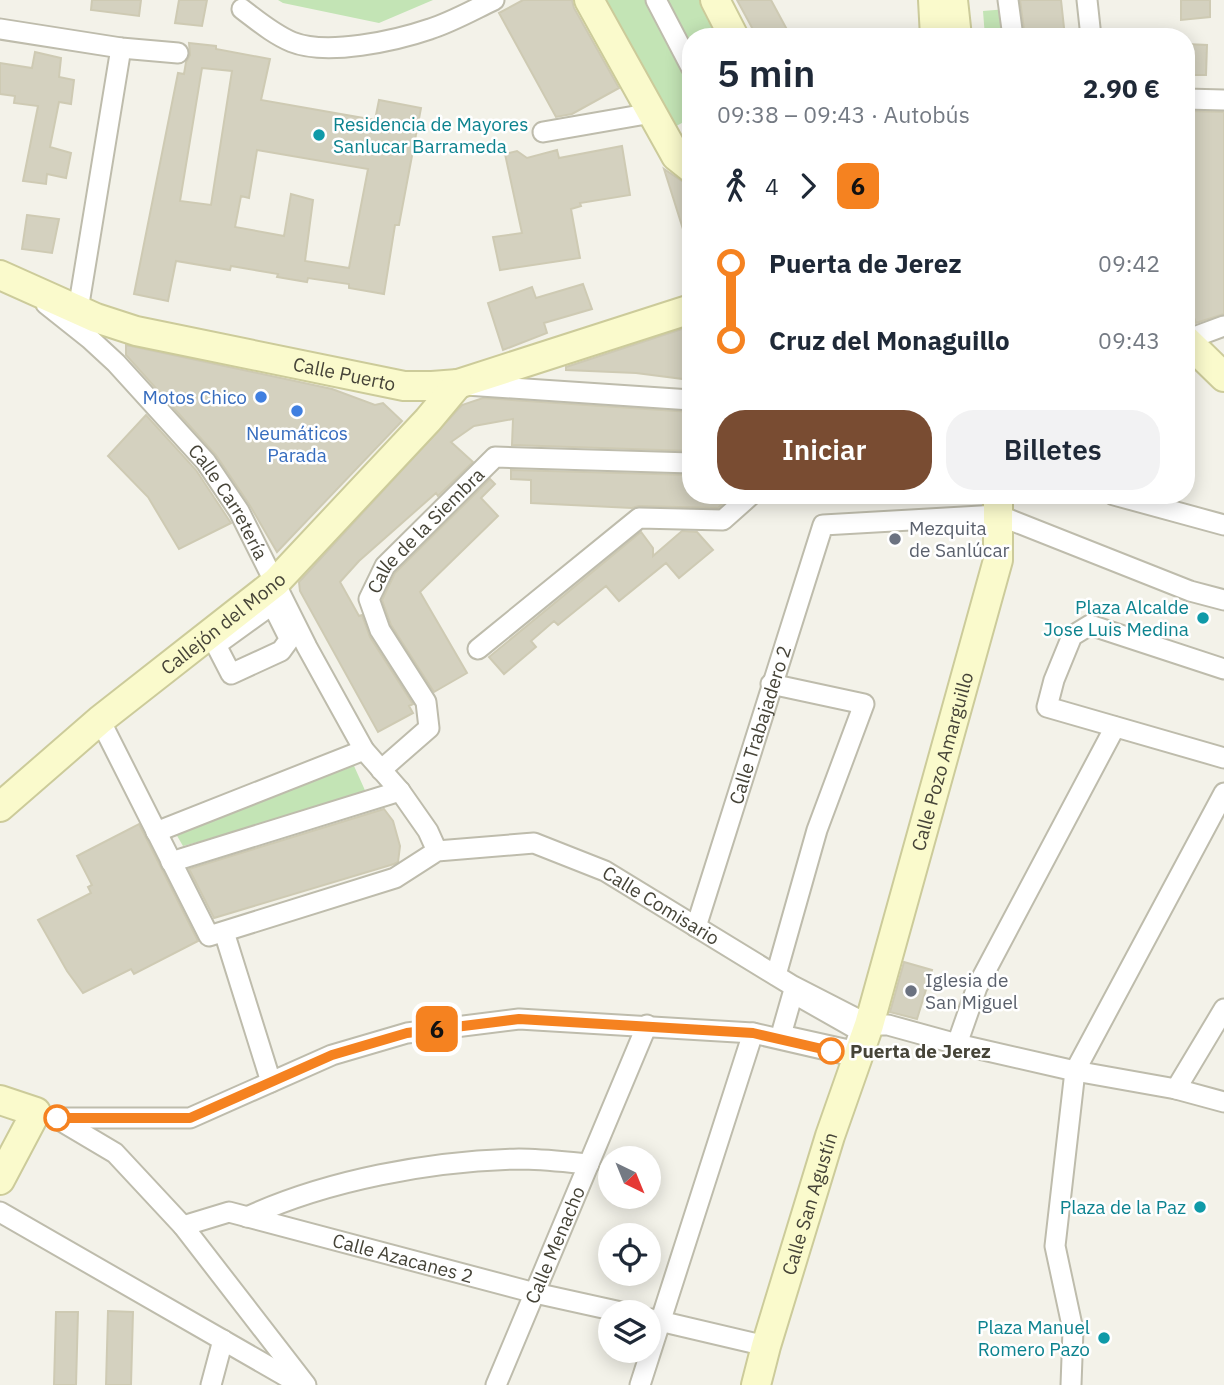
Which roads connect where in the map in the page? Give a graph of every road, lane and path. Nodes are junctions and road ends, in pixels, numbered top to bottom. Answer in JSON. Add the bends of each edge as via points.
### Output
{"nodes":[{"id":1,"x":494,"y":0,"type":"edge"},
{"id":2,"x":589,"y":0,"type":"edge"},
{"id":3,"x":656,"y":0,"type":"edge"},
{"id":4,"x":715,"y":0,"type":"edge"},
{"id":5,"x":933,"y":0,"type":"edge"},
{"id":6,"x":953,"y":0,"type":"edge"},
{"id":7,"x":1008,"y":0,"type":"edge"},
{"id":8,"x":1087,"y":0,"type":"edge"},
{"id":9,"x":243,"y":9,"type":"dead end"},
{"id":10,"x":729,"y":28,"type":"edge"},
{"id":11,"x":935,"y":28,"type":"edge"},
{"id":12,"x":956,"y":28,"type":"edge"},
{"id":13,"x":1012,"y":28,"type":"edge"},
{"id":14,"x":1090,"y":28,"type":"edge"},
{"id":15,"x":0,"y":29,"type":"edge"},
{"id":16,"x":121,"y":48,"type":"junction"},
{"id":17,"x":682,"y":50,"type":"edge"},
{"id":18,"x":178,"y":53,"type":"dead end"},
{"id":19,"x":1195,"y":99,"type":"edge"},
{"id":20,"x":1224,"y":100,"type":"edge"},
{"id":21,"x":652,"y":113,"type":"junction"},
{"id":22,"x":543,"y":132,"type":"dead end"},
{"id":23,"x":682,"y":161,"type":"edge"},
{"id":24,"x":0,"y":275,"type":"edge"},
{"id":25,"x":41,"y":294,"type":"junction"},
{"id":26,"x":78,"y":310,"type":"junction"},
{"id":27,"x":682,"y":312,"type":"edge"},
{"id":28,"x":1224,"y":326,"type":"edge"},
{"id":29,"x":1195,"y":337,"type":"edge"},
{"id":30,"x":1195,"y":349,"type":"edge"},
{"id":31,"x":1224,"y":377,"type":"edge"},
{"id":32,"x":458,"y":384,"type":"junction"},
{"id":33,"x":404,"y":386,"type":"junction"},
{"id":34,"x":682,"y":399,"type":"edge"},
{"id":35,"x":428,"y":420,"type":"junction"},
{"id":36,"x":682,"y":463,"type":"edge"},
{"id":37,"x":741,"y":504,"type":"edge"},
{"id":38,"x":1147,"y":504,"type":"edge"},
{"id":39,"x":998,"y":505,"type":"edge"},
{"id":40,"x":1224,"y":525,"type":"edge"},
{"id":41,"x":276,"y":582,"type":"junction"},
{"id":42,"x":1224,"y":600,"type":"edge"},
{"id":43,"x":201,"y":641,"type":"junction"},
{"id":44,"x":307,"y":647,"type":"junction"},
{"id":45,"x":478,"y":649,"type":"dead end"},
{"id":46,"x":1224,"y":669,"type":"edge"},
{"id":47,"x":771,"y":684,"type":"junction"},
{"id":48,"x":100,"y":720,"type":"junction"},
{"id":49,"x":1115,"y":727,"type":"junction"},
{"id":50,"x":364,"y":750,"type":"junction"},
{"id":51,"x":1224,"y":758,"type":"edge"},
{"id":52,"x":381,"y":771,"type":"junction"},
{"id":53,"x":400,"y":791,"type":"junction"},
{"id":54,"x":1224,"y":793,"type":"edge"},
{"id":55,"x":0,"y":807,"type":"edge"},
{"id":56,"x":156,"y":832,"type":"junction"},
{"id":57,"x":437,"y":850,"type":"junction"},
{"id":58,"x":171,"y":862,"type":"junction"},
{"id":59,"x":696,"y":927,"type":"junction"},
{"id":60,"x":217,"y":934,"type":"junction"},
{"id":61,"x":776,"y":975,"type":"junction"},
{"id":62,"x":1224,"y":1009,"type":"edge"},
{"id":63,"x":647,"y":1025,"type":"junction"},
{"id":64,"x":753,"y":1033,"type":"junction"},
{"id":65,"x":862,"y":1038,"type":"junction"},
{"id":66,"x":957,"y":1044,"type":"junction"},
{"id":67,"x":1075,"y":1071,"type":"junction"},
{"id":68,"x":271,"y":1082,"type":"junction"},
{"id":69,"x":1176,"y":1089,"type":"junction"},
{"id":70,"x":0,"y":1100,"type":"edge"},
{"id":71,"x":1224,"y":1102,"type":"edge"},
{"id":72,"x":46,"y":1115,"type":"junction"},
{"id":73,"x":589,"y":1164,"type":"junction"},
{"id":74,"x":0,"y":1180,"type":"edge"},
{"id":75,"x":0,"y":1212,"type":"edge"},
{"id":76,"x":247,"y":1217,"type":"junction"},
{"id":77,"x":183,"y":1226,"type":"junction"},
{"id":78,"x":535,"y":1293,"type":"junction"},
{"id":79,"x":661,"y":1302,"type":"edge"},
{"id":80,"x":598,"y":1307,"type":"edge"},
{"id":81,"x":661,"y":1321,"type":"edge"},
{"id":82,"x":223,"y":1340,"type":"junction"},
{"id":83,"x":766,"y":1346,"type":"junction"},
{"id":84,"x":645,"y":1363,"type":"edge"},
{"id":85,"x":211,"y":1385,"type":"edge"},
{"id":86,"x":303,"y":1385,"type":"edge"},
{"id":87,"x":496,"y":1385,"type":"edge"},
{"id":88,"x":640,"y":1385,"type":"edge"},
{"id":89,"x":757,"y":1385,"type":"edge"},
{"id":90,"x":1071,"y":1385,"type":"edge"}],
"edges":[{"from":1,"to":9,"type":"street","via":[[431,29],[387,40],[318,47],[294,43],[272,32]]},
{"from":2,"to":21,"type":"street"},
{"from":3,"to":17,"type":"street"},
{"from":4,"to":10,"type":"street"},
{"from":5,"to":11,"type":"street"},
{"from":6,"to":12,"type":"street"},
{"from":7,"to":13,"type":"street"},
{"from":8,"to":14,"type":"street"},
{"from":15,"to":16,"type":"street"},
{"from":16,"to":18,"type":"street"},
{"from":16,"to":26,"type":"street"},
{"from":19,"to":20,"type":"street"},
{"from":21,"to":22,"type":"street"},
{"from":21,"to":23,"type":"street"},
{"from":24,"to":25,"type":"street","name":"Calle Puerto"},
{"from":25,"to":26,"type":"street","name":"Calle Puerto"},
{"from":25,"to":41,"type":"street","name":"Calle Carretería","via":[[54,312],[116,363],[206,462],[239,511]]},
{"from":26,"to":33,"type":"street","name":"Calle Puerto","via":[[136,331]]},
{"from":27,"to":32,"type":"street","name":"Calle Puerto"},
{"from":28,"to":29,"type":"street"},
{"from":30,"to":31,"type":"street"},
{"from":32,"to":33,"type":"street","name":"Calle Puerto"},
{"from":32,"to":34,"type":"street"},
{"from":32,"to":35,"type":"street","name":"Callejón del Mono"},
{"from":33,"to":35,"type":"street","via":[[424,400]]},
{"from":35,"to":41,"type":"street","name":"Callejón del Mono"},
{"from":36,"to":52,"type":"street","name":"Calle de la Siembra","via":[[495,457],[385,566],[369,600],[380,630],[426,702],[429,728]]},
{"from":37,"to":45,"type":"street","via":[[723,520],[639,517]]},
{"from":38,"to":40,"type":"street"},
{"from":39,"to":42,"type":"street","via":[[1190,591]]},
{"from":39,"to":47,"type":"street","name":"Calle Trabajadero 2","via":[[823,524]]},
{"from":39,"to":65,"type":"street","name":"Calle Pozo Amarguillo","via":[[998,560]]},
{"from":41,"to":43,"type":"street","name":"Callejón del Mono"},
{"from":41,"to":44,"type":"street","name":"Calle Carretería"},
{"from":43,"to":44,"type":"street","via":[[224,684]]},
{"from":43,"to":48,"type":"street","name":"Callejón del Mono"},
{"from":44,"to":50,"type":"street","name":"Calle Carretería"},
{"from":46,"to":49,"type":"street","via":[[1090,625],[1072,636],[1047,707]]},
{"from":47,"to":59,"type":"street","name":"Calle Trabajadero 2"},
{"from":47,"to":61,"type":"street","via":[[864,704],[817,830]]},
{"from":48,"to":55,"type":"street","name":"Callejón del Mono"},
{"from":48,"to":56,"type":"street"},
{"from":49,"to":51,"type":"street"},
{"from":49,"to":66,"type":"street","via":[[977,987]]},
{"from":50,"to":52,"type":"street","name":"Calle Carretería"},
{"from":50,"to":56,"type":"street"},
{"from":52,"to":53,"type":"street","name":"Calle Carretería"},
{"from":53,"to":57,"type":"street","name":"Calle Carretería"},
{"from":53,"to":58,"type":"street"},
{"from":54,"to":67,"type":"street"},
{"from":56,"to":58,"type":"street"},
{"from":57,"to":59,"type":"street","name":"Calle Comisario","via":[[534,843],[605,871]]},
{"from":57,"to":60,"type":"street","via":[[395,878]]},
{"from":58,"to":60,"type":"street"},
{"from":59,"to":61,"type":"street","name":"Calle Comisario"},
{"from":60,"to":68,"type":"street"},
{"from":61,"to":65,"type":"street","name":"Calle Comisario"},
{"from":62,"to":69,"type":"street"},
{"from":63,"to":64,"type":"street"},
{"from":63,"to":68,"type":"street","via":[[519,1019],[407,1033],[332,1055]]},
{"from":63,"to":73,"type":"street","name":"Calle Menacho"},
{"from":64,"to":65,"type":"street"},
{"from":64,"to":79,"type":"street"},
{"from":65,"to":66,"type":"street","via":[[888,1025]]},
{"from":65,"to":83,"type":"street","name":"Calle San Agustín"},
{"from":66,"to":67,"type":"street"},
{"from":67,"to":69,"type":"street"},
{"from":67,"to":90,"type":"street","via":[[1055,1246],[1073,1331]]},
{"from":68,"to":72,"type":"street","via":[[190,1118]]},
{"from":69,"to":71,"type":"street"},
{"from":70,"to":72,"type":"street"},
{"from":72,"to":74,"type":"street"},
{"from":72,"to":77,"type":"street","via":[[116,1153]]},
{"from":73,"to":76,"type":"street","via":[[520,1159],[430,1167],[285,1200]]},
{"from":73,"to":78,"type":"street","name":"Calle Menacho"},
{"from":75,"to":82,"type":"street"},
{"from":76,"to":77,"type":"street","name":"Calle Azacanes 2","via":[[229,1212]]},
{"from":76,"to":78,"type":"street","name":"Calle Azacanes 2"},
{"from":77,"to":86,"type":"street"},
{"from":78,"to":80,"type":"street","name":"Calle Azacanes 2"},
{"from":78,"to":87,"type":"street","name":"Calle Menacho"},
{"from":81,"to":83,"type":"street"},
{"from":82,"to":85,"type":"street"},
{"from":82,"to":86,"type":"street"},
{"from":83,"to":89,"type":"street","name":"Calle San Agustín"},
{"from":84,"to":88,"type":"street"}]}
